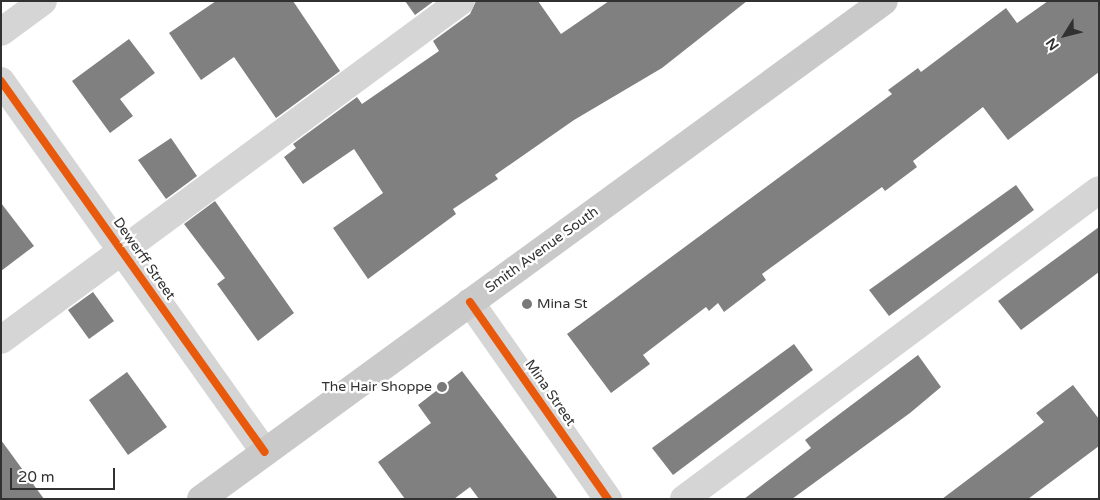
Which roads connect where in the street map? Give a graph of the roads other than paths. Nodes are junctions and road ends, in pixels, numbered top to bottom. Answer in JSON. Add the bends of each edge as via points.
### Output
{"nodes":[{"id":1,"x":43,"y":1,"type":"edge"},
{"id":2,"x":461,"y":1,"type":"edge"},
{"id":3,"x":884,"y":1,"type":"edge"},
{"id":4,"x":1,"y":32,"type":"edge"},
{"id":5,"x":1,"y":81,"type":"edge"},
{"id":6,"x":1099,"y":190,"type":"edge"},
{"id":7,"x":124,"y":253,"type":"junction"},
{"id":8,"x":470,"y":302,"type":"junction"},
{"id":9,"x":1,"y":340,"type":"edge"},
{"id":10,"x":265,"y":452,"type":"junction"},
{"id":11,"x":201,"y":499,"type":"edge"},
{"id":12,"x":608,"y":499,"type":"edge"},
{"id":13,"x":684,"y":499,"type":"edge"}],
"edges":[{"from":1,"to":4,"type":"street"},
{"from":2,"to":7,"type":"street"},
{"from":3,"to":8,"type":"main road","name":"Smith Avenue South"},
{"from":5,"to":7,"type":"street","name":"Dewerff Street"},
{"from":6,"to":13,"type":"street"},
{"from":7,"to":9,"type":"street"},
{"from":7,"to":10,"type":"street","name":"Dewerff Street"},
{"from":8,"to":10,"type":"main road","name":"Smith Avenue South"},
{"from":8,"to":12,"type":"street","name":"Mina Street"},
{"from":10,"to":11,"type":"main road","name":"Smith Avenue South"}]}
